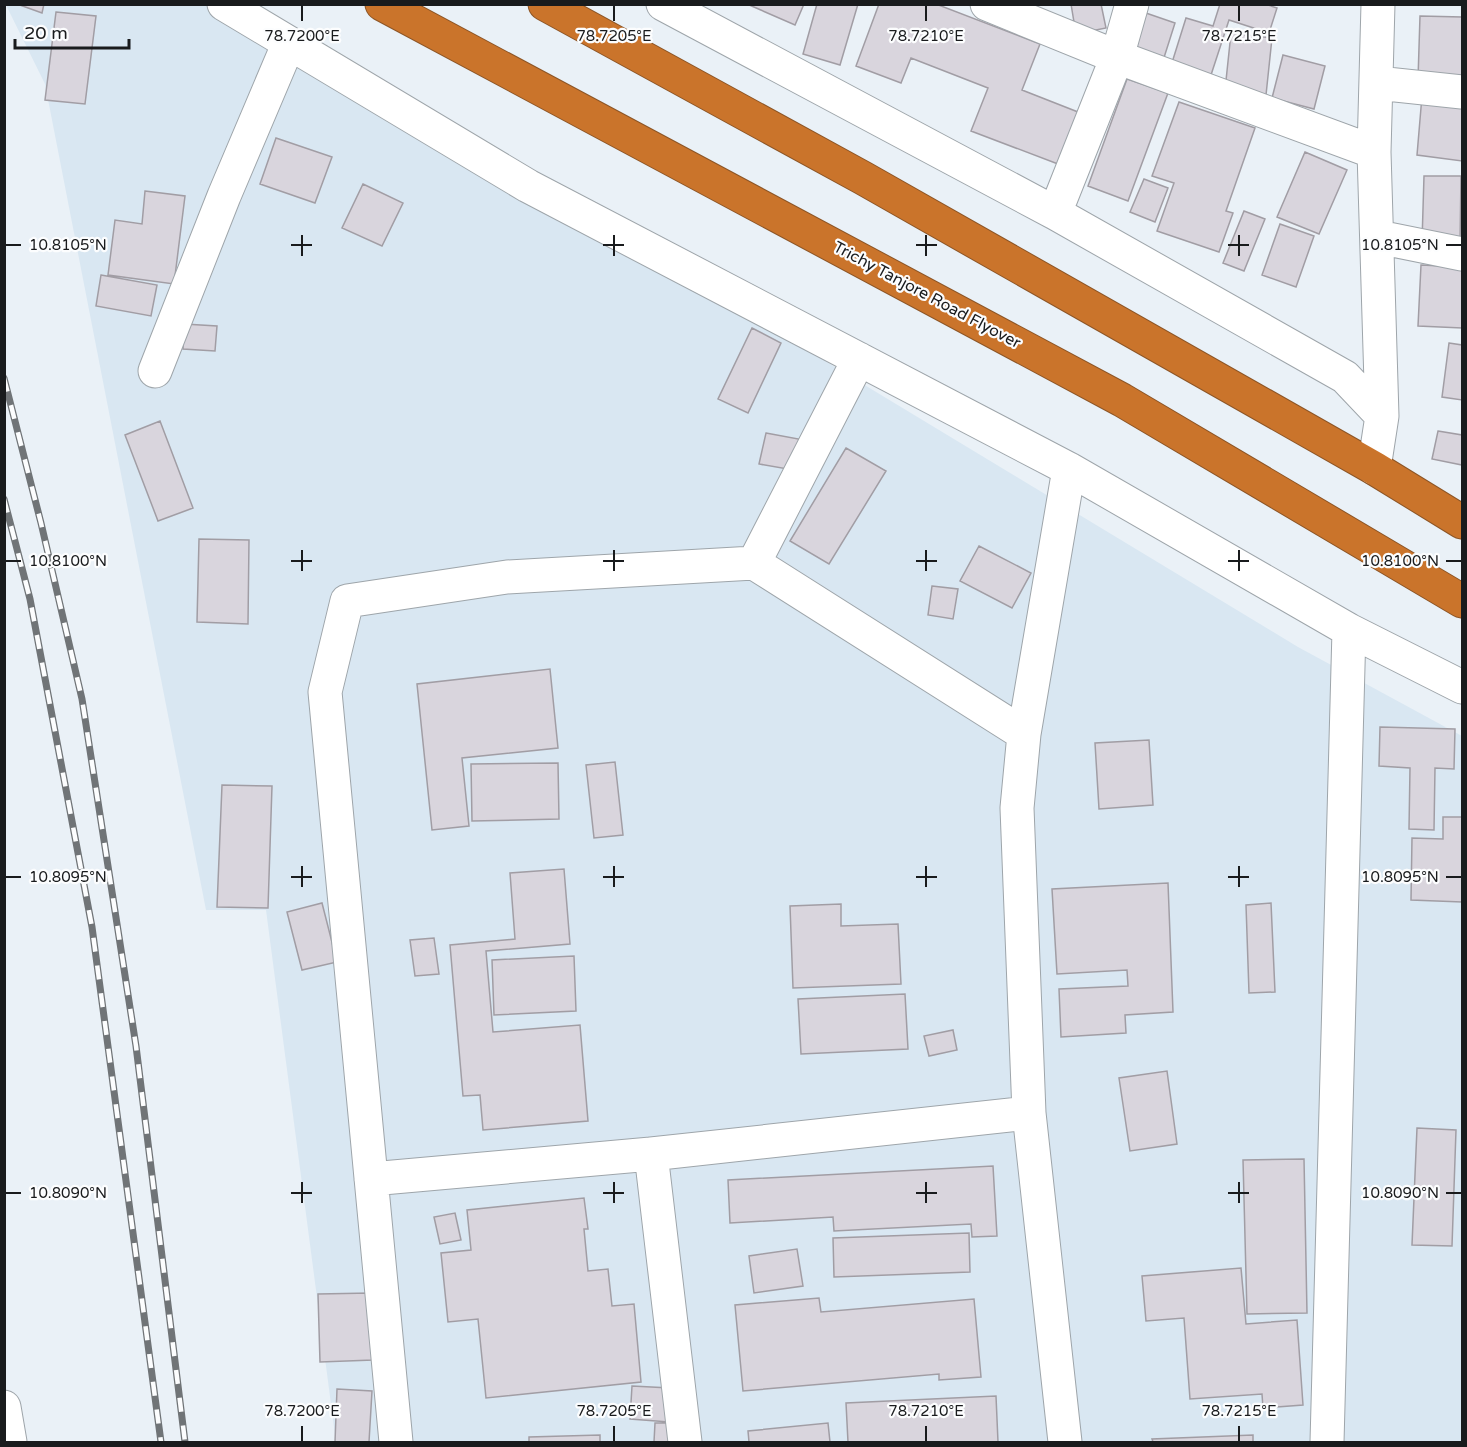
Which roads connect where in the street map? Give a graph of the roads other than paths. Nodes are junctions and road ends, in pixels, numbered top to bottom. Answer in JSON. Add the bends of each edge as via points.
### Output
{"nodes":[{"id":1,"x":224,"y":4,"type":"edge"},
{"id":2,"x":382,"y":4,"type":"edge"},
{"id":3,"x":545,"y":4,"type":"edge"},
{"id":4,"x":663,"y":4,"type":"edge"},
{"id":5,"x":987,"y":4,"type":"edge"},
{"id":6,"x":1132,"y":4,"type":"edge"},
{"id":7,"x":1378,"y":4,"type":"edge"},
{"id":8,"x":288,"y":45,"type":"junction"},
{"id":9,"x":1118,"y":57,"type":"junction"},
{"id":10,"x":1377,"y":83,"type":"junction"},
{"id":11,"x":1462,"y":92,"type":"edge"},
{"id":12,"x":1374,"y":152,"type":"junction"},
{"id":13,"x":1055,"y":213,"type":"junction"},
{"id":14,"x":1378,"y":237,"type":"junction"},
{"id":15,"x":1462,"y":254,"type":"edge"},
{"id":16,"x":859,"y":359,"type":"junction"},
{"id":17,"x":155,"y":371,"type":"dead end"},
{"id":18,"x":1382,"y":416,"type":"junction"},
{"id":19,"x":1374,"y":468,"type":"junction"},
{"id":20,"x":1069,"y":469,"type":"junction"},
{"id":21,"x":1462,"y":522,"type":"edge"},
{"id":22,"x":754,"y":563,"type":"junction"},
{"id":23,"x":1462,"y":601,"type":"edge"},
{"id":24,"x":1349,"y":630,"type":"junction"},
{"id":25,"x":1462,"y":687,"type":"edge"},
{"id":26,"x":1024,"y":734,"type":"junction"},
{"id":27,"x":1029,"y":1113,"type":"junction"},
{"id":28,"x":651,"y":1154,"type":"junction"},
{"id":29,"x":371,"y":1179,"type":"junction"},
{"id":30,"x":4,"y":1407,"type":"edge"},
{"id":31,"x":10,"y":1443,"type":"edge"},
{"id":32,"x":396,"y":1443,"type":"edge"},
{"id":33,"x":685,"y":1443,"type":"edge"},
{"id":34,"x":1065,"y":1443,"type":"edge"},
{"id":35,"x":1327,"y":1443,"type":"edge"}],
"edges":[{"from":1,"to":8,"type":"street"},
{"from":2,"to":23,"type":"highway","name":"Trichy Tanjore Road Flyover","via":[[1122,400]]},
{"from":3,"to":19,"type":"highway","via":[[863,178]]},
{"from":4,"to":13,"type":"street"},
{"from":5,"to":9,"type":"street"},
{"from":6,"to":9,"type":"street"},
{"from":7,"to":10,"type":"street"},
{"from":8,"to":16,"type":"street","via":[[528,186]]},
{"from":8,"to":17,"type":"street"},
{"from":9,"to":12,"type":"street"},
{"from":9,"to":13,"type":"street"},
{"from":10,"to":11,"type":"street"},
{"from":10,"to":12,"type":"street"},
{"from":12,"to":14,"type":"street"},
{"from":13,"to":18,"type":"street","via":[[1346,377]]},
{"from":14,"to":15,"type":"street"},
{"from":14,"to":18,"type":"street"},
{"from":16,"to":20,"type":"street"},
{"from":16,"to":22,"type":"street"},
{"from":18,"to":19,"type":"street"},
{"from":19,"to":21,"type":"highway"},
{"from":20,"to":24,"type":"street"},
{"from":20,"to":26,"type":"street"},
{"from":22,"to":26,"type":"street"},
{"from":22,"to":29,"type":"street","via":[[507,577],[347,601],[325,692]]},
{"from":24,"to":25,"type":"street"},
{"from":24,"to":35,"type":"street"},
{"from":26,"to":27,"type":"street","via":[[1017,808]]},
{"from":27,"to":28,"type":"street"},
{"from":27,"to":34,"type":"street"},
{"from":28,"to":29,"type":"street"},
{"from":28,"to":33,"type":"street"},
{"from":29,"to":32,"type":"street"},
{"from":30,"to":31,"type":"street"}]}
